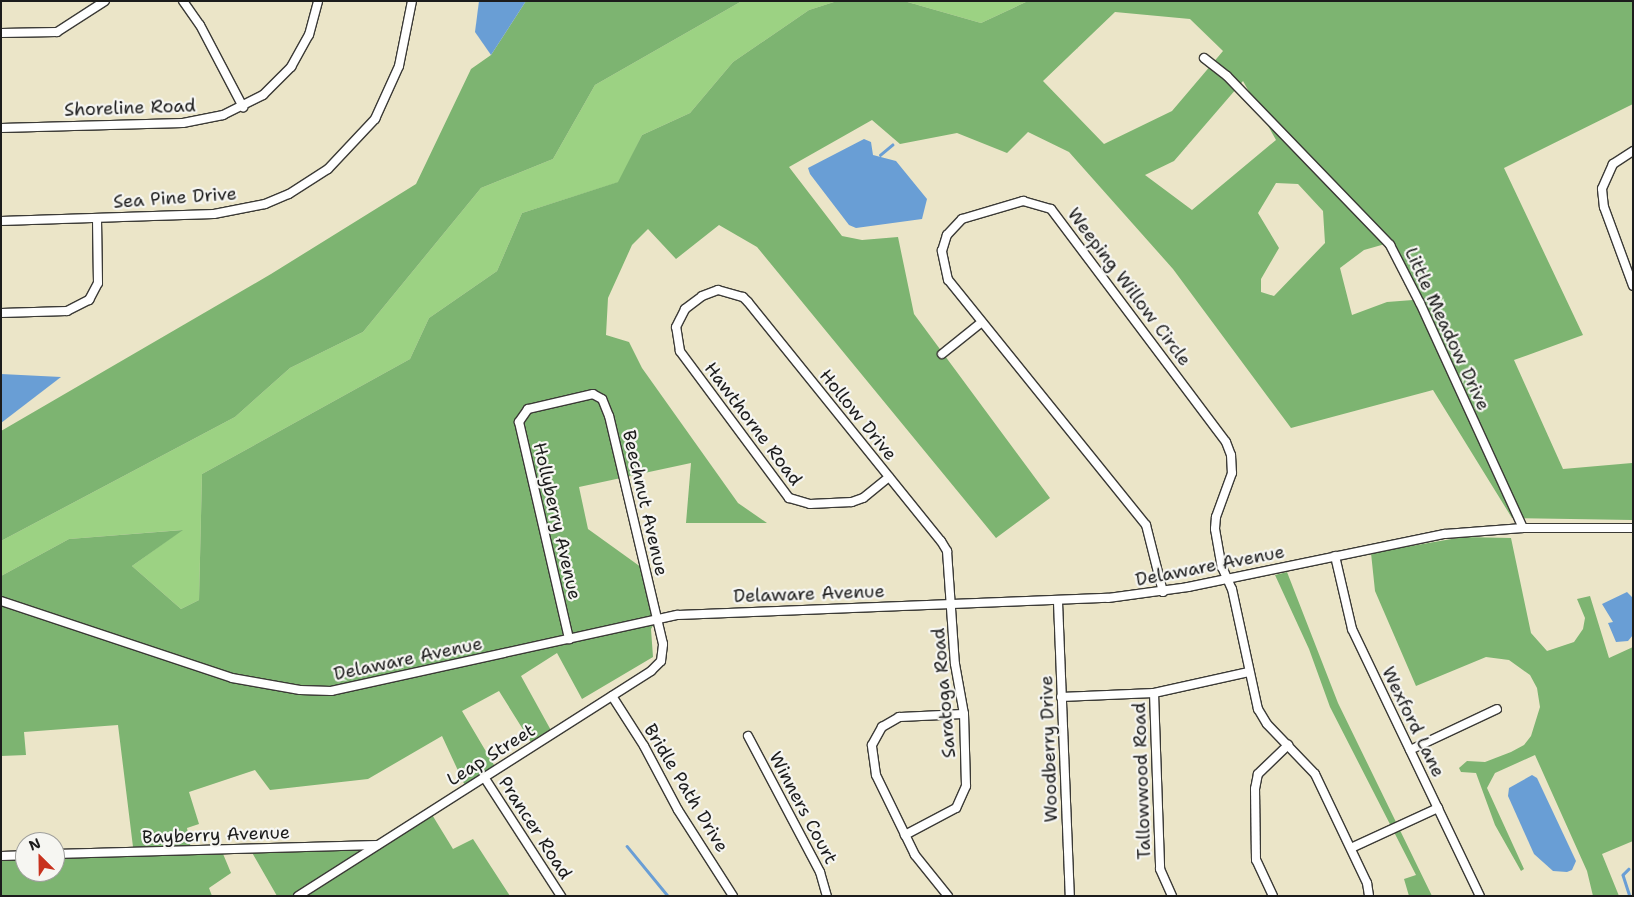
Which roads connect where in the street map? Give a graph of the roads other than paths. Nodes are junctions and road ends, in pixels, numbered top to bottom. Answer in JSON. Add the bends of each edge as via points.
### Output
{"nodes":[{"id":1,"x":105,"y":1,"type":"edge"},
{"id":2,"x":183,"y":1,"type":"edge"},
{"id":3,"x":318,"y":1,"type":"edge"},
{"id":4,"x":412,"y":1,"type":"edge"},
{"id":5,"x":1,"y":33,"type":"edge"},
{"id":6,"x":1204,"y":58,"type":"dead end"},
{"id":7,"x":243,"y":107,"type":"junction"},
{"id":8,"x":1,"y":128,"type":"edge"},
{"id":9,"x":1633,"y":151,"type":"edge"},
{"id":10,"x":98,"y":218,"type":"junction"},
{"id":11,"x":1,"y":221,"type":"edge"},
{"id":12,"x":1633,"y":286,"type":"edge"},
{"id":13,"x":695,"y":301,"type":"joint"},
{"id":14,"x":1,"y":313,"type":"edge"},
{"id":15,"x":982,"y":322,"type":"junction"},
{"id":16,"x":942,"y":354,"type":"dead end"},
{"id":17,"x":599,"y":396,"type":"joint"},
{"id":18,"x":889,"y":478,"type":"junction"},
{"id":19,"x":1523,"y":528,"type":"junction"},
{"id":20,"x":1633,"y":528,"type":"edge"},
{"id":21,"x":1335,"y":556,"type":"junction"},
{"id":22,"x":1227,"y":579,"type":"junction"},
{"id":23,"x":1163,"y":592,"type":"junction"},
{"id":24,"x":1,"y":601,"type":"edge"},
{"id":25,"x":1058,"y":602,"type":"junction"},
{"id":26,"x":952,"y":605,"type":"junction"},
{"id":27,"x":657,"y":619,"type":"junction"},
{"id":28,"x":569,"y":639,"type":"junction"},
{"id":29,"x":1249,"y":672,"type":"junction"},
{"id":30,"x":1154,"y":693,"type":"junction"},
{"id":31,"x":612,"y":696,"type":"junction"},
{"id":32,"x":1061,"y":696,"type":"junction"},
{"id":33,"x":1496,"y":709,"type":"dead end"},
{"id":34,"x":964,"y":714,"type":"junction"},
{"id":35,"x":748,"y":736,"type":"dead end"},
{"id":36,"x":1288,"y":745,"type":"junction"},
{"id":37,"x":1410,"y":750,"type":"junction"},
{"id":38,"x":484,"y":777,"type":"junction"},
{"id":39,"x":1438,"y":808,"type":"junction"},
{"id":40,"x":905,"y":834,"type":"junction"},
{"id":41,"x":379,"y":844,"type":"junction"},
{"id":42,"x":1351,"y":848,"type":"junction"},
{"id":43,"x":65,"y":854,"type":"edge"},
{"id":44,"x":15,"y":855,"type":"edge"},
{"id":45,"x":1,"y":856,"type":"edge"},
{"id":46,"x":298,"y":896,"type":"edge"},
{"id":47,"x":561,"y":896,"type":"edge"},
{"id":48,"x":733,"y":896,"type":"edge"},
{"id":49,"x":827,"y":896,"type":"edge"},
{"id":50,"x":948,"y":896,"type":"edge"},
{"id":51,"x":1070,"y":896,"type":"edge"},
{"id":52,"x":1172,"y":896,"type":"edge"},
{"id":53,"x":1273,"y":896,"type":"edge"},
{"id":54,"x":1369,"y":896,"type":"edge"},
{"id":55,"x":1480,"y":896,"type":"edge"}],
"edges":[{"from":1,"to":5,"type":"street","via":[[57,32]]},
{"from":2,"to":7,"type":"street","via":[[200,25]]},
{"from":3,"to":7,"type":"street","name":"Shoreline Road","via":[[309,35],[291,67],[272,87]]},
{"from":4,"to":10,"type":"street","name":"Sea Pine Drive","via":[[404,51],[385,100],[361,138],[328,169],[288,194],[241,210]]},
{"from":6,"to":19,"type":"street","name":"Little Meadow Drive","via":[[1227,76],[1390,245]]},
{"from":7,"to":8,"type":"street","name":"Shoreline Road","via":[[211,119],[183,123]]},
{"from":9,"to":12,"type":"street","via":[[1613,164],[1602,189],[1606,212]]},
{"from":10,"to":11,"type":"street","name":"Sea Pine Drive"},
{"from":10,"to":14,"type":"street","via":[[98,283],[89,300],[67,311]]},
{"from":13,"to":18,"type":"street","name":"Hollow Drive","via":[[718,290],[743,297]]},
{"from":13,"to":18,"type":"street","name":"Hawthorne Road","via":[[679,318],[678,348],[784,493],[806,504],[852,502],[863,498]]},
{"from":15,"to":16,"type":"street"},
{"from":15,"to":22,"type":"street","name":"Weeping Willow Circle","via":[[944,270],[942,251],[947,235],[962,219],[1008,205],[1028,202],[1048,208],[1065,225],[1228,446],[1232,473],[1214,524]]},
{"from":15,"to":23,"type":"street","name":"Weeping Willow Circle","via":[[1146,525]]},
{"from":17,"to":27,"type":"street","name":"Beechnut Avenue","via":[[609,416]]},
{"from":17,"to":28,"type":"street","name":"Hollyberry Avenue","via":[[578,396],[524,411],[519,422]]},
{"from":18,"to":26,"type":"street","name":"Hollow Drive","via":[[947,551]]},
{"from":19,"to":20,"type":"street","name":"Delaware Avenue"},
{"from":19,"to":21,"type":"street","name":"Delaware Avenue","via":[[1445,534]]},
{"from":21,"to":22,"type":"street","name":"Delaware Avenue"},
{"from":21,"to":37,"type":"street","name":"Wexford Lane","via":[[1352,629]]},
{"from":22,"to":23,"type":"street","name":"Delaware Avenue"},
{"from":22,"to":29,"type":"street","name":"Weeping Willow Circle"},
{"from":23,"to":25,"type":"street","name":"Delaware Avenue"},
{"from":24,"to":28,"type":"street","name":"Delaware Avenue","via":[[232,678],[313,691],[345,690]]},
{"from":25,"to":26,"type":"street","name":"Delaware Avenue"},
{"from":25,"to":32,"type":"street","name":"Woodberry Drive"},
{"from":26,"to":27,"type":"street","name":"Delaware Avenue","via":[[743,611]]},
{"from":26,"to":34,"type":"street","name":"Saratoga Road","via":[[955,664]]},
{"from":27,"to":28,"type":"street","name":"Delaware Avenue"},
{"from":27,"to":31,"type":"street","name":"Leap Street","via":[[664,649],[661,661]]},
{"from":29,"to":30,"type":"street"},
{"from":29,"to":36,"type":"street","name":"Weeping Willow Circle","via":[[1260,714]]},
{"from":30,"to":32,"type":"street"},
{"from":30,"to":52,"type":"street","name":"Tallowwood Road","via":[[1160,869]]},
{"from":31,"to":38,"type":"street","name":"Leap Street"},
{"from":31,"to":48,"type":"street","name":"Bridle Path Drive","via":[[648,752],[678,810]]},
{"from":32,"to":51,"type":"street","name":"Woodberry Drive"},
{"from":33,"to":37,"type":"street"},
{"from":34,"to":40,"type":"street","name":"Saratoga Road","via":[[966,781],[963,796],[948,814]]},
{"from":34,"to":40,"type":"street","via":[[899,717],[875,735],[872,764]]},
{"from":35,"to":49,"type":"street","name":"Winners Court","via":[[820,872]]},
{"from":36,"to":42,"type":"street","name":"Weeping Willow Circle","via":[[1315,774]]},
{"from":36,"to":53,"type":"street","via":[[1258,774],[1254,788],[1256,860]]},
{"from":37,"to":39,"type":"street","name":"Wexford Lane"},
{"from":38,"to":41,"type":"street","name":"Leap Street"},
{"from":38,"to":47,"type":"street","name":"Prancer Road"},
{"from":39,"to":42,"type":"street"},
{"from":39,"to":55,"type":"street","name":"Wexford Lane"},
{"from":40,"to":50,"type":"street","via":[[920,863]]},
{"from":41,"to":43,"type":"street","name":"Bayberry Avenue"},
{"from":41,"to":46,"type":"street","name":"Leap Street"},
{"from":42,"to":54,"type":"street","name":"Weeping Willow Circle","via":[[1367,883]]},
{"from":44,"to":45,"type":"street"}]}
